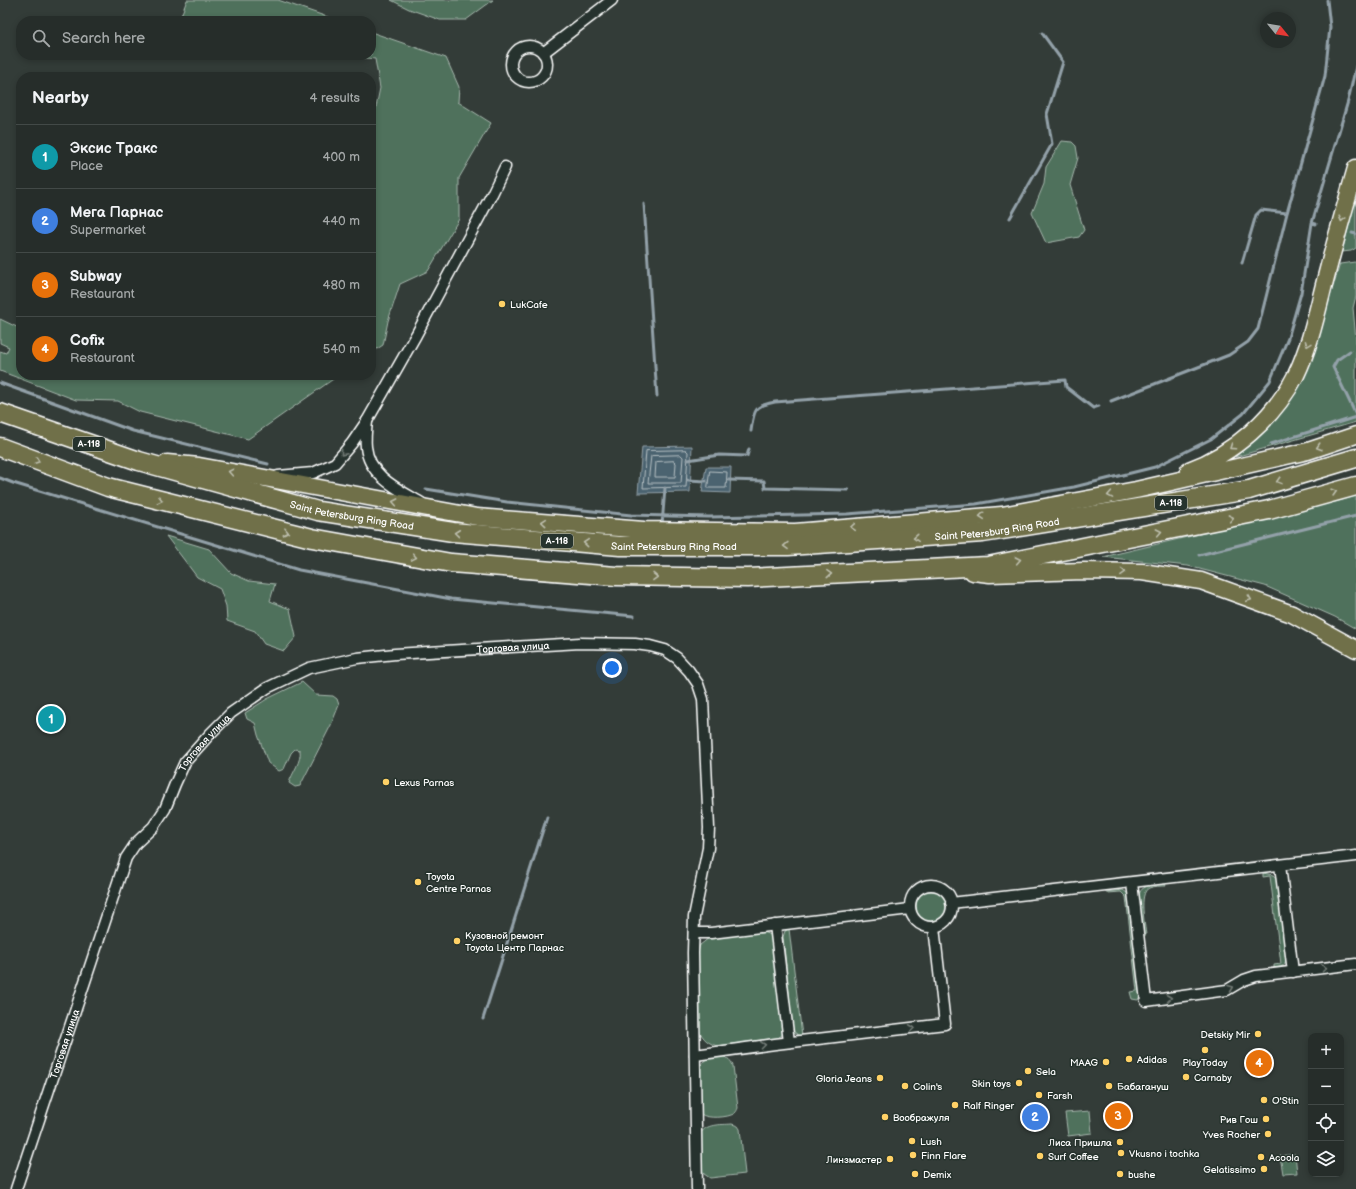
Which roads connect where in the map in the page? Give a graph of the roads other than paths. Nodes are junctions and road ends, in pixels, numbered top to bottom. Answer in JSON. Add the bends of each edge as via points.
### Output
{"nodes":[{"id":1,"x":612,"y":0,"type":"edge"},
{"id":2,"x":543,"y":53,"type":"dead end"},
{"id":3,"x":505,"y":167,"type":"dead end"},
{"id":4,"x":1356,"y":168,"type":"edge"},
{"id":5,"x":0,"y":413,"type":"edge"},
{"id":6,"x":366,"y":422,"type":"junction"},
{"id":7,"x":1356,"y":435,"type":"edge"},
{"id":8,"x":0,"y":447,"type":"edge"},
{"id":9,"x":1356,"y":458,"type":"edge"},
{"id":10,"x":139,"y":461,"type":"junction"},
{"id":11,"x":262,"y":477,"type":"junction"},
{"id":12,"x":1356,"y":486,"type":"edge"},
{"id":13,"x":1136,"y":490,"type":"junction"},
{"id":14,"x":433,"y":510,"type":"junction"},
{"id":15,"x":938,"y":569,"type":"junction"},
{"id":16,"x":1356,"y":649,"type":"edge"},
{"id":17,"x":1356,"y":856,"type":"edge"},
{"id":18,"x":1280,"y":865,"type":"junction"},
{"id":19,"x":1132,"y":883,"type":"junction"},
{"id":20,"x":952,"y":903,"type":"junction"},
{"id":21,"x":910,"y":909,"type":"junction"},
{"id":22,"x":775,"y":925,"type":"junction"},
{"id":23,"x":934,"y":927,"type":"junction"},
{"id":24,"x":694,"y":933,"type":"junction"},
{"id":25,"x":1356,"y":964,"type":"edge"},
{"id":26,"x":1293,"y":972,"type":"junction"},
{"id":27,"x":789,"y":1042,"type":"junction"},
{"id":28,"x":695,"y":1055,"type":"junction"},
{"id":29,"x":16,"y":1189,"type":"edge"},
{"id":30,"x":697,"y":1189,"type":"edge"}],
"edges":[{"from":1,"to":2,"type":"street"},
{"from":3,"to":6,"type":"street","via":[[416,335]]},
{"from":4,"to":13,"type":"main road","one_way":true,"via":[[1310,338],[1296,375],[1277,404],[1261,423],[1236,445],[1205,464]]},
{"from":5,"to":10,"type":"highway","name":"Saint Petersburg Ring Road","number":"А-118"},
{"from":6,"to":11,"type":"street","one_way":true,"via":[[335,463],[313,473]]},
{"from":6,"to":14,"type":"street","via":[[366,447],[370,464],[383,480]]},
{"from":7,"to":13,"type":"main road","one_way":true,"via":[[1308,451]]},
{"from":8,"to":15,"type":"highway","one_way":true,"via":[[108,487],[312,538],[451,563],[616,576],[748,578]]},
{"from":9,"to":10,"type":"highway","name":"Saint Petersburg Ring Road","number":"А-118","one_way":true,"via":[[1249,490],[1102,515],[983,533],[788,546],[620,546],[453,532],[318,511]]},
{"from":11,"to":10,"type":"main road","one_way":true,"via":[[199,466]]},
{"from":14,"to":11,"type":"main road","one_way":true},
{"from":15,"to":12,"type":"highway","one_way":true,"via":[[988,566],[1269,510]]},
{"from":13,"to":14,"type":"main road","one_way":true,"via":[[1002,515],[795,532],[644,530],[477,517]]},
{"from":15,"to":16,"type":"main road","one_way":true,"via":[[990,574],[1142,572],[1201,581],[1292,614]]},
{"from":17,"to":18,"type":"street"},
{"from":18,"to":19,"type":"street"},
{"from":18,"to":26,"type":"street"},
{"from":19,"to":20,"type":"street"},
{"from":19,"to":26,"type":"street","one_way":true,"via":[[1146,1000],[1227,990],[1250,978]]},
{"from":20,"to":21,"type":"street","via":[[941,888],[928,886],[913,896]]},
{"from":20,"to":23,"type":"street","via":[[945,922]]},
{"from":21,"to":22,"type":"street"},
{"from":21,"to":23,"type":"street","via":[[915,921],[927,927]]},
{"from":22,"to":24,"type":"street"},
{"from":22,"to":27,"type":"street"},
{"from":27,"to":23,"type":"street","one_way":true,"via":[[945,1024]]},
{"from":24,"to":28,"type":"street"},
{"from":24,"to":29,"type":"street","name":"Торговая улица","via":[[694,917],[708,848],[709,828],[703,699],[698,684],[677,658],[665,650],[650,646],[580,644],[406,653],[357,658],[309,668],[267,688],[231,713],[210,734],[185,762],[165,809],[126,858]]},
{"from":26,"to":25,"type":"street","one_way":true},
{"from":28,"to":27,"type":"street","one_way":true},
{"from":28,"to":30,"type":"street"}]}
